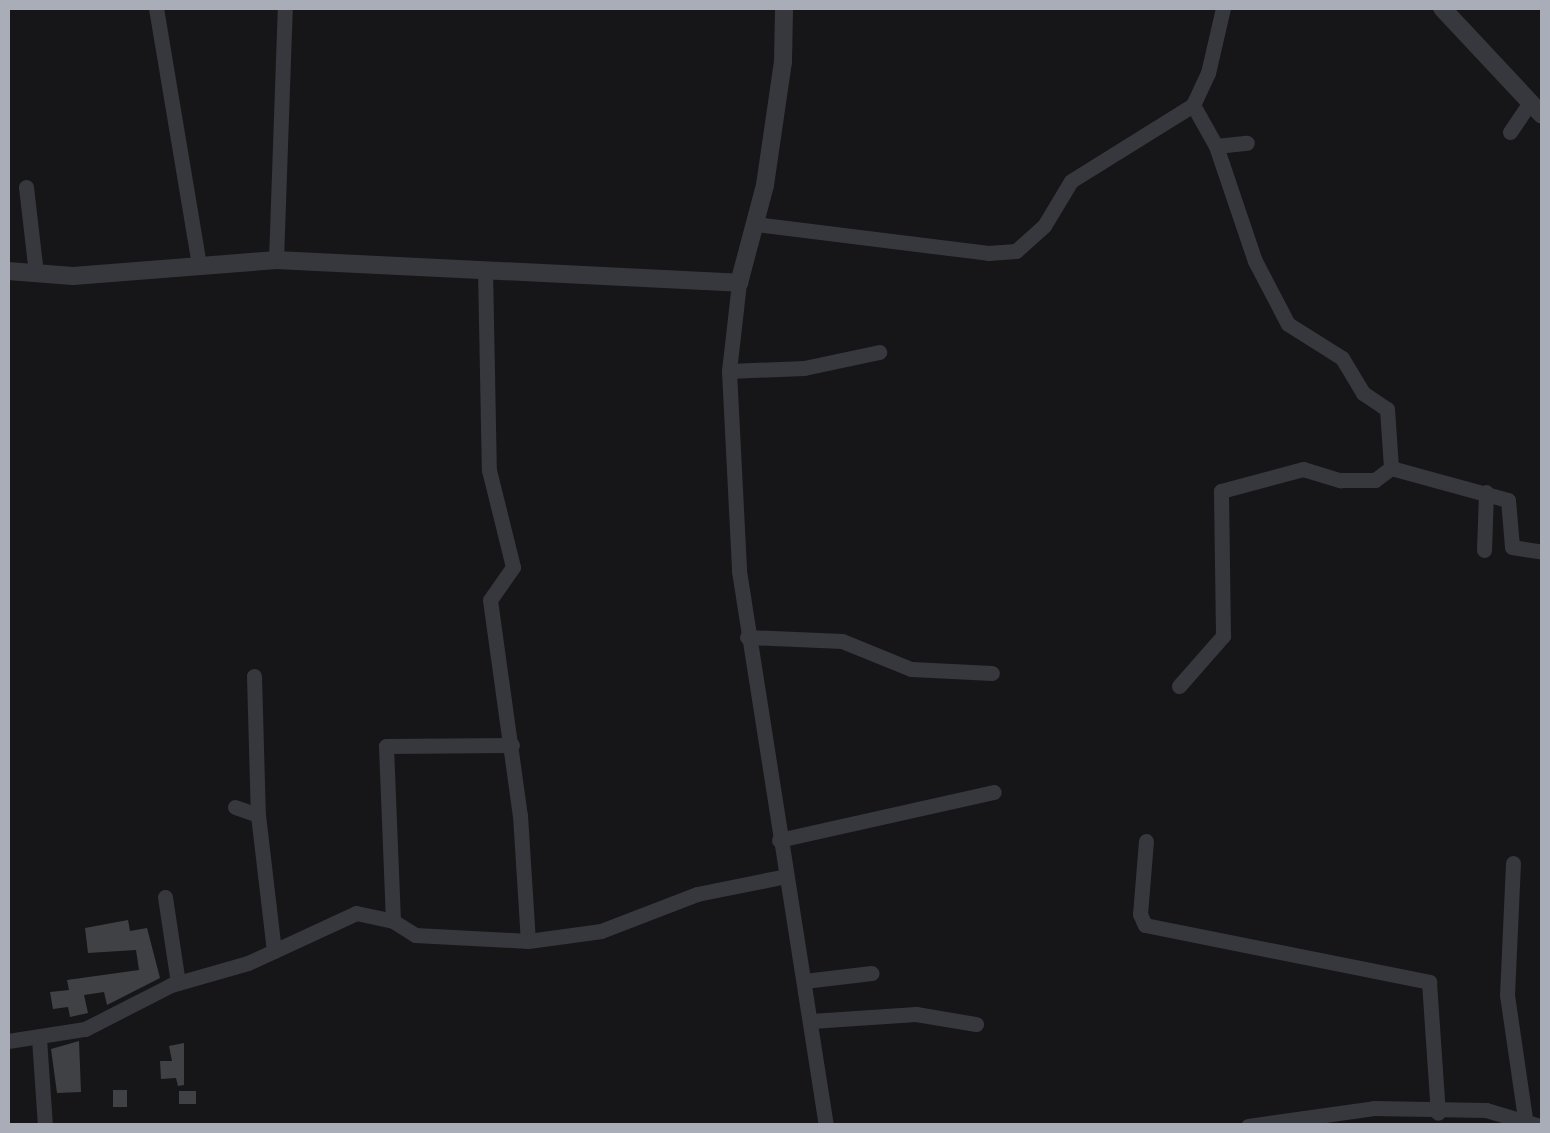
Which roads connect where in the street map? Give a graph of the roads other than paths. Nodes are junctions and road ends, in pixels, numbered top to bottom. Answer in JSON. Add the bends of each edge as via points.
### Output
{"nodes":[{"id":1,"x":156,"y":8,"type":"edge"},
{"id":2,"x":285,"y":8,"type":"edge"},
{"id":3,"x":784,"y":8,"type":"edge"},
{"id":4,"x":1223,"y":8,"type":"edge"},
{"id":5,"x":1442,"y":8,"type":"edge"},
{"id":6,"x":1193,"y":104,"type":"junction"},
{"id":7,"x":1536,"y":108,"type":"edge"},
{"id":8,"x":1510,"y":132,"type":"dead end"},
{"id":9,"x":1247,"y":143,"type":"dead end"},
{"id":10,"x":1216,"y":146,"type":"junction"},
{"id":11,"x":26,"y":187,"type":"dead end"},
{"id":12,"x":756,"y":224,"type":"junction"},
{"id":13,"x":276,"y":260,"type":"junction"},
{"id":14,"x":199,"y":266,"type":"junction"},
{"id":15,"x":486,"y":269,"type":"junction"},
{"id":16,"x":8,"y":271,"type":"edge"},
{"id":17,"x":36,"y":273,"type":"junction"},
{"id":18,"x":739,"y":283,"type":"junction"},
{"id":19,"x":879,"y":352,"type":"dead end"},
{"id":20,"x":729,"y":371,"type":"junction"},
{"id":21,"x":1391,"y":468,"type":"junction"},
{"id":22,"x":1486,"y":492,"type":"junction"},
{"id":23,"x":1484,"y":550,"type":"dead end"},
{"id":24,"x":1542,"y":552,"type":"edge"},
{"id":25,"x":747,"y":637,"type":"junction"},
{"id":26,"x":992,"y":673,"type":"dead end"},
{"id":27,"x":254,"y":676,"type":"dead end"},
{"id":28,"x":1179,"y":686,"type":"dead end"},
{"id":29,"x":512,"y":745,"type":"junction"},
{"id":30,"x":994,"y":792,"type":"dead end"},
{"id":31,"x":235,"y":807,"type":"dead end"},
{"id":32,"x":258,"y":814,"type":"junction"},
{"id":33,"x":779,"y":840,"type":"junction"},
{"id":34,"x":1146,"y":841,"type":"dead end"},
{"id":35,"x":1513,"y":863,"type":"dead end"},
{"id":36,"x":786,"y":876,"type":"junction"},
{"id":37,"x":165,"y":897,"type":"dead end"},
{"id":38,"x":393,"y":921,"type":"junction"},
{"id":39,"x":528,"y":942,"type":"junction"},
{"id":40,"x":274,"y":951,"type":"junction"},
{"id":41,"x":872,"y":973,"type":"dead end"},
{"id":42,"x":804,"y":982,"type":"junction"},
{"id":43,"x":178,"y":983,"type":"junction"},
{"id":44,"x":811,"y":1021,"type":"junction"},
{"id":45,"x":976,"y":1024,"type":"dead end"},
{"id":46,"x":39,"y":1038,"type":"junction"},
{"id":47,"x":8,"y":1040,"type":"edge"},
{"id":48,"x":1438,"y":1113,"type":"junction"},
{"id":49,"x":1536,"y":1124,"type":"edge"},
{"id":50,"x":45,"y":1126,"type":"edge"},
{"id":51,"x":826,"y":1126,"type":"edge"},
{"id":52,"x":1248,"y":1126,"type":"edge"}],
"edges":[{"from":1,"to":14,"type":"street"},
{"from":2,"to":13,"type":"street"},
{"from":3,"to":12,"type":"street","via":[[783,62]]},
{"from":4,"to":6,"type":"street","via":[[1208,74]]},
{"from":5,"to":7,"type":"street"},
{"from":6,"to":10,"type":"street"},
{"from":6,"to":12,"type":"street","via":[[1070,180],[1032,240],[1003,254]]},
{"from":7,"to":8,"type":"street"},
{"from":9,"to":10,"type":"street"},
{"from":10,"to":21,"type":"street","via":[[1244,236],[1288,324],[1342,358],[1362,392],[1387,409]]},
{"from":11,"to":17,"type":"street"},
{"from":12,"to":18,"type":"street"},
{"from":13,"to":14,"type":"street"},
{"from":13,"to":15,"type":"street"},
{"from":14,"to":17,"type":"street"},
{"from":15,"to":18,"type":"street"},
{"from":15,"to":29,"type":"street","via":[[489,470],[513,567],[490,600]]},
{"from":16,"to":17,"type":"street"},
{"from":18,"to":20,"type":"street"},
{"from":19,"to":20,"type":"street","via":[[804,368]]},
{"from":20,"to":25,"type":"street"},
{"from":21,"to":22,"type":"street"},
{"from":21,"to":28,"type":"street","via":[[1375,480],[1340,480],[1304,469],[1220,491],[1223,636]]},
{"from":22,"to":23,"type":"street"},
{"from":22,"to":24,"type":"street","via":[[1510,502],[1513,550]]},
{"from":25,"to":26,"type":"street","via":[[842,640],[910,669]]},
{"from":25,"to":33,"type":"street"},
{"from":27,"to":32,"type":"street"},
{"from":29,"to":38,"type":"street","via":[[386,746]]},
{"from":29,"to":39,"type":"street"},
{"from":30,"to":33,"type":"street"},
{"from":31,"to":32,"type":"street"},
{"from":32,"to":40,"type":"street"},
{"from":33,"to":36,"type":"street"},
{"from":34,"to":48,"type":"street","via":[[1140,914],[1145,925],[1429,982]]},
{"from":35,"to":49,"type":"street","via":[[1507,995]]},
{"from":36,"to":39,"type":"street","via":[[697,894],[601,931]]},
{"from":36,"to":42,"type":"street"},
{"from":37,"to":43,"type":"street"},
{"from":38,"to":39,"type":"street","via":[[415,936]]},
{"from":38,"to":40,"type":"street","via":[[356,913]]},
{"from":40,"to":43,"type":"street"},
{"from":41,"to":42,"type":"street"},
{"from":42,"to":44,"type":"street"},
{"from":43,"to":46,"type":"street","via":[[102,1023]]},
{"from":44,"to":45,"type":"street","via":[[916,1014]]},
{"from":44,"to":51,"type":"street"},
{"from":46,"to":47,"type":"street"},
{"from":46,"to":50,"type":"street"},
{"from":48,"to":49,"type":"street","via":[[1486,1110]]},
{"from":48,"to":52,"type":"street","via":[[1374,1108]]}]}
